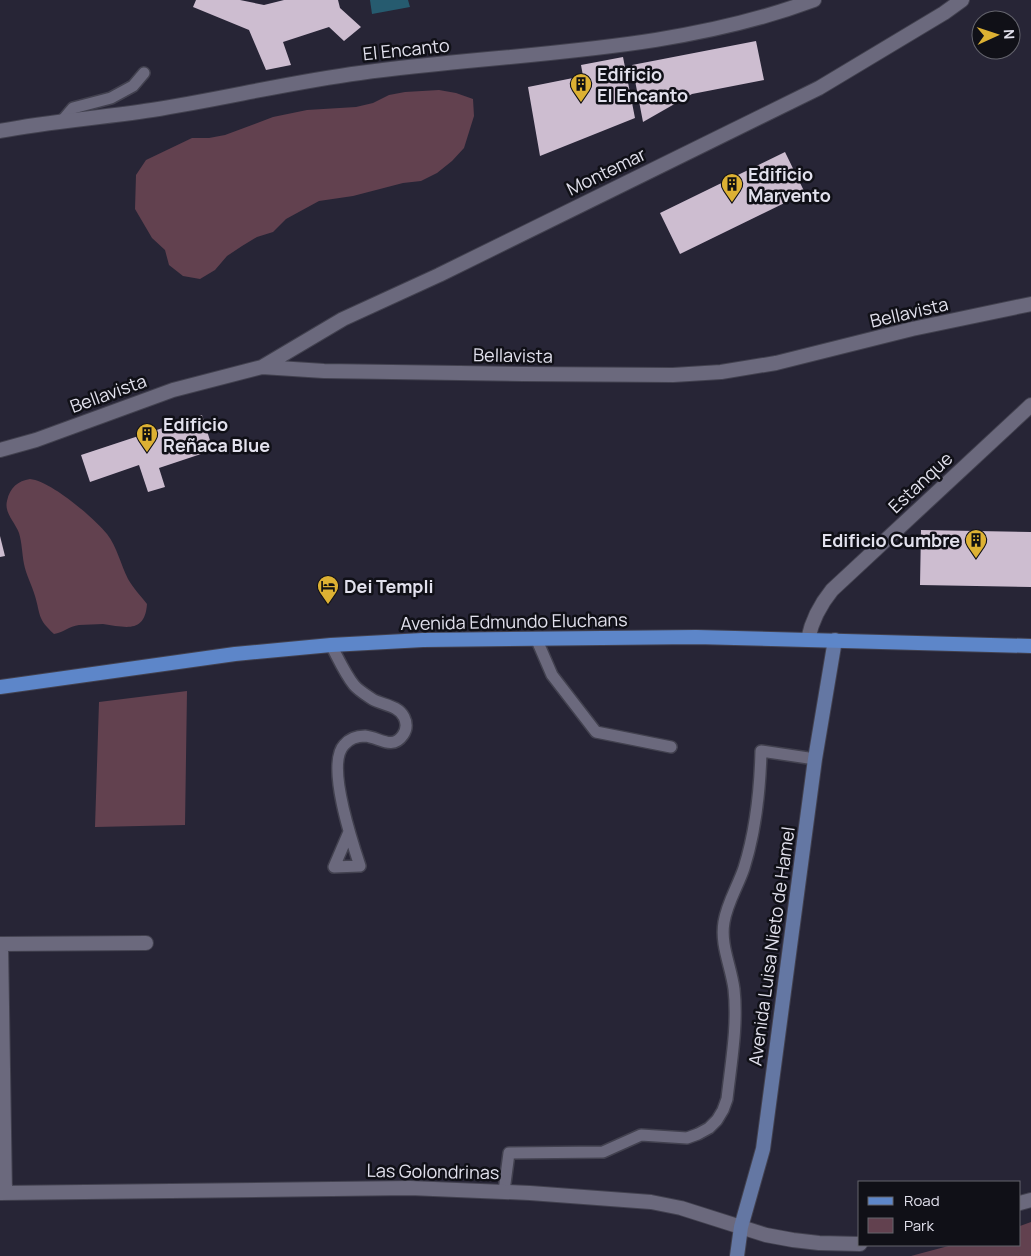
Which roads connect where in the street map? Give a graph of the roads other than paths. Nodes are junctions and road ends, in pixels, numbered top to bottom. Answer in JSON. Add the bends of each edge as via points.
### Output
{"nodes":[{"id":1,"x":814,"y":0,"type":"edge"},
{"id":2,"x":962,"y":0,"type":"edge"},
{"id":3,"x":144,"y":73,"type":"dead end"},
{"id":4,"x":62,"y":122,"type":"junction"},
{"id":5,"x":0,"y":131,"type":"edge"},
{"id":6,"x":1031,"y":304,"type":"edge"},
{"id":7,"x":262,"y":368,"type":"junction"},
{"id":8,"x":1031,"y":405,"type":"edge"},
{"id":9,"x":0,"y":450,"type":"edge"},
{"id":10,"x":536,"y":638,"type":"junction"},
{"id":11,"x":808,"y":639,"type":"junction"},
{"id":12,"x":835,"y":640,"type":"junction"},
{"id":13,"x":331,"y":645,"type":"junction"},
{"id":14,"x":1031,"y":646,"type":"edge"},
{"id":15,"x":0,"y":687,"type":"edge"},
{"id":16,"x":671,"y":747,"type":"dead end"},
{"id":17,"x":815,"y":759,"type":"junction"},
{"id":18,"x":349,"y":832,"type":"dead end"},
{"id":19,"x":146,"y":943,"type":"dead end"},
{"id":20,"x":0,"y":944,"type":"edge"},
{"id":21,"x":504,"y":1191,"type":"junction"},
{"id":22,"x":2,"y":1193,"type":"edge"},
{"id":23,"x":741,"y":1227,"type":"junction"},
{"id":24,"x":858,"y":1244,"type":"edge"},
{"id":25,"x":737,"y":1256,"type":"edge"}],
"edges":[{"from":1,"to":4,"type":"street","name":"El Encanto","via":[[676,38],[360,73],[152,110]]},
{"from":2,"to":7,"type":"street","name":"Montemar","via":[[819,88],[343,320]]},
{"from":3,"to":4,"type":"lane","via":[[133,86],[111,98],[74,108]]},
{"from":4,"to":5,"type":"street","name":"El Encanto"},
{"from":6,"to":7,"type":"street","name":"Bellavista","via":[[776,363],[721,372],[542,374]]},
{"from":7,"to":9,"type":"street","name":"Bellavista","via":[[173,390]]},
{"from":8,"to":11,"type":"street","name":"Estanque","via":[[832,590],[815,615]]},
{"from":10,"to":11,"type":"main road","name":"Avenida Edmundo Eluchans"},
{"from":10,"to":13,"type":"main road","name":"Avenida Edmundo Eluchans"},
{"from":10,"to":16,"type":"lane","via":[[552,675],[596,732]]},
{"from":11,"to":12,"type":"main road","name":"Avenida Edmundo Eluchans"},
{"from":12,"to":14,"type":"main road","name":"Avenida Edmundo Eluchans"},
{"from":12,"to":17,"type":"main road","name":"Avenida Luisa Nieto de Hamel"},
{"from":13,"to":15,"type":"main road","name":"Avenida Edmundo Eluchans","via":[[235,654]]},
{"from":13,"to":18,"type":"lane","via":[[354,685],[373,700],[396,708],[406,725],[402,737],[396,741],[384,743],[371,737],[356,737],[340,751],[338,778]]},
{"from":17,"to":21,"type":"lane","via":[[761,752],[760,783],[750,845],[724,922],[724,944],[734,989],[735,1013],[727,1099],[717,1120],[709,1128],[687,1138],[641,1135],[602,1152],[509,1153]]},
{"from":17,"to":23,"type":"main road","name":"Avenida Luisa Nieto de Hamel","via":[[763,1149]]},
{"from":19,"to":20,"type":"street"},
{"from":20,"to":22,"type":"street"},
{"from":21,"to":22,"type":"street","name":"Las Golondrinas","via":[[410,1188]]},
{"from":21,"to":23,"type":"street","name":"Las Golondrinas","via":[[651,1202]]},
{"from":23,"to":24,"type":"street","name":"Las Golondrinas","via":[[793,1240]]},
{"from":23,"to":25,"type":"main road","name":"Avenida Luisa Nieto de Hamel"}]}
